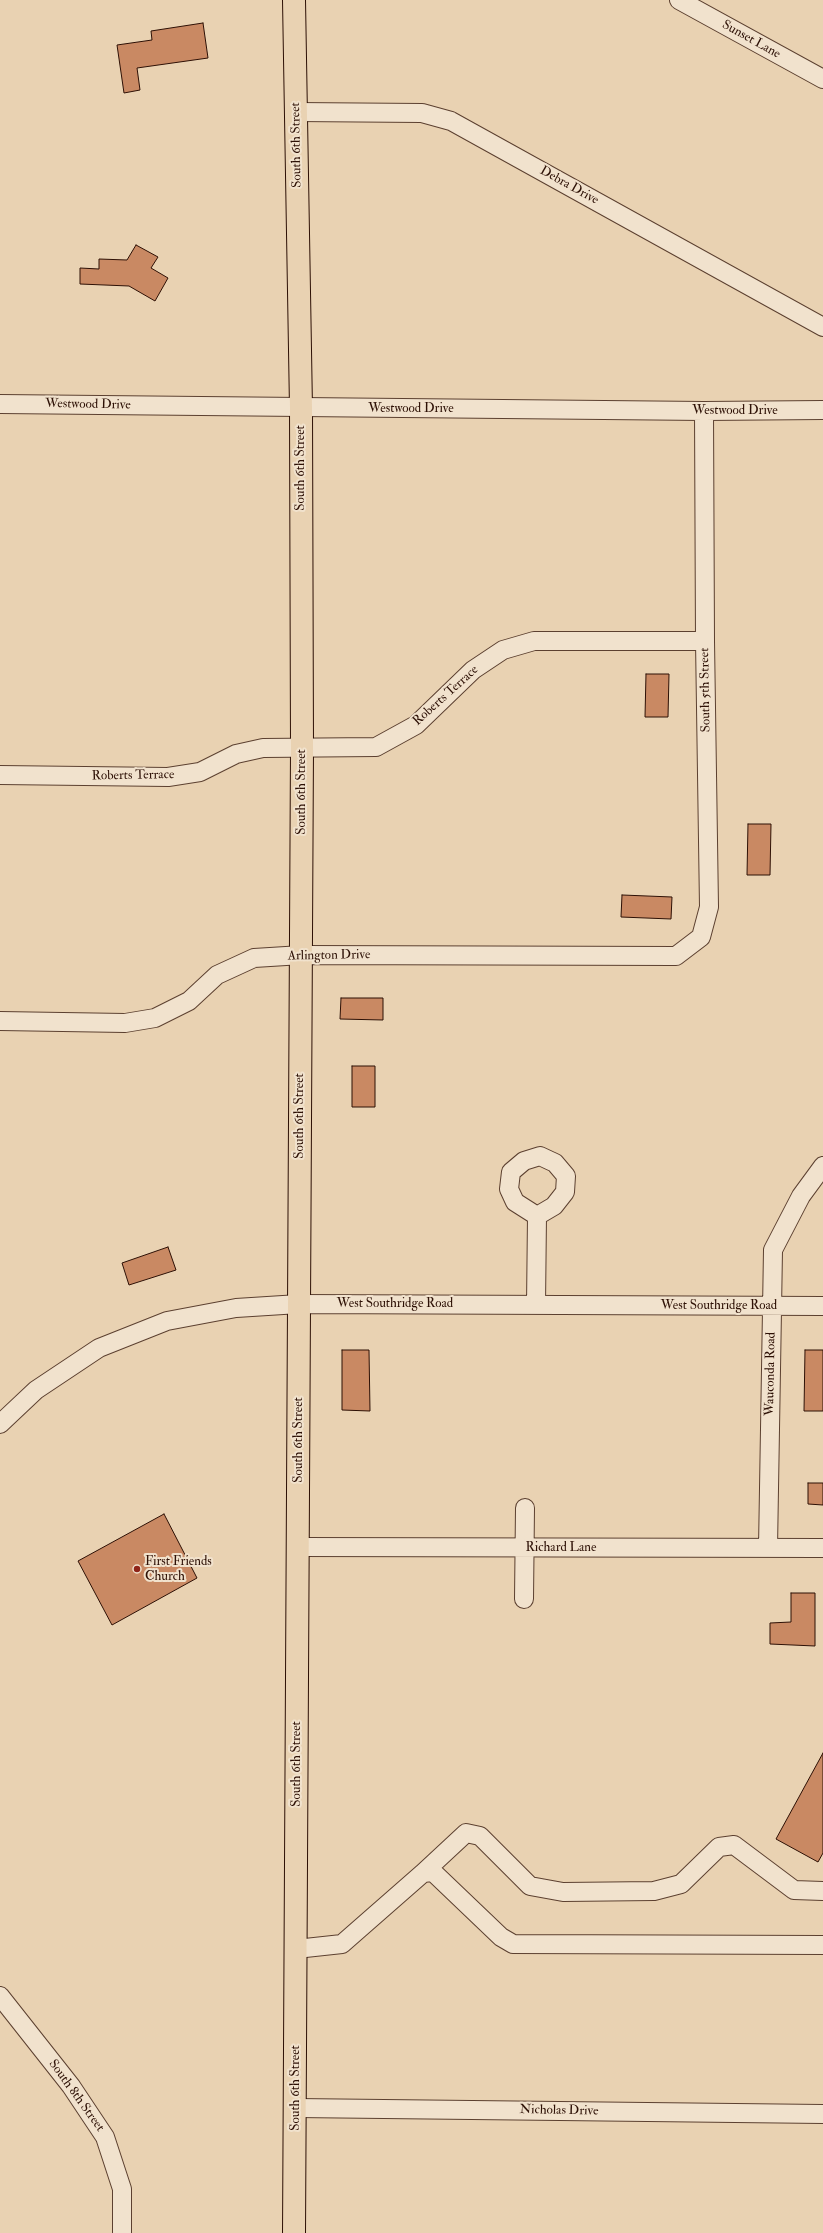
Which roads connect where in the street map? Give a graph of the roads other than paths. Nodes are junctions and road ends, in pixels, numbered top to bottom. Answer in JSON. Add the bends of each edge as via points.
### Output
{"nodes":[{"id":1,"x":294,"y":0,"type":"edge"},
{"id":2,"x":679,"y":0,"type":"edge"},
{"id":3,"x":823,"y":79,"type":"edge"},
{"id":4,"x":296,"y":112,"type":"junction"},
{"id":5,"x":823,"y":327,"type":"edge"},
{"id":6,"x":0,"y":404,"type":"edge"},
{"id":7,"x":301,"y":408,"type":"junction"},
{"id":8,"x":823,"y":410,"type":"edge"},
{"id":9,"x":704,"y":411,"type":"junction"},
{"id":10,"x":705,"y":641,"type":"junction"},
{"id":11,"x":302,"y":749,"type":"junction"},
{"id":12,"x":0,"y":775,"type":"edge"},
{"id":13,"x":302,"y":955,"type":"junction"},
{"id":14,"x":676,"y":956,"type":"joint"},
{"id":15,"x":0,"y":1021,"type":"edge"},
{"id":16,"x":823,"y":1166,"type":"edge"},
{"id":17,"x":537,"y":1216,"type":"dead end"},
{"id":18,"x":299,"y":1304,"type":"junction"},
{"id":19,"x":536,"y":1305,"type":"junction"},
{"id":20,"x":823,"y":1306,"type":"edge"},
{"id":21,"x":772,"y":1307,"type":"junction"},
{"id":22,"x":0,"y":1424,"type":"edge"},
{"id":23,"x":525,"y":1508,"type":"dead end"},
{"id":24,"x":298,"y":1547,"type":"junction"},
{"id":25,"x":525,"y":1548,"type":"junction"},
{"id":26,"x":768,"y":1548,"type":"junction"},
{"id":27,"x":823,"y":1548,"type":"edge"},
{"id":28,"x":524,"y":1599,"type":"dead end"},
{"id":29,"x":423,"y":1873,"type":"junction"},
{"id":30,"x":823,"y":1891,"type":"edge"},
{"id":31,"x":823,"y":1945,"type":"edge"},
{"id":32,"x":296,"y":1950,"type":"junction"},
{"id":33,"x":0,"y":1996,"type":"edge"},
{"id":34,"x":296,"y":2108,"type":"junction"},
{"id":35,"x":823,"y":2114,"type":"edge"},
{"id":36,"x":122,"y":2233,"type":"edge"},
{"id":37,"x":294,"y":2233,"type":"edge"}],
"edges":[{"from":1,"to":4,"type":"main road","name":"South 6th Street"},
{"from":2,"to":3,"type":"street","name":"Sunset Lane"},
{"from":4,"to":5,"type":"street","name":"Debra Drive","via":[[422,113],[451,121]]},
{"from":4,"to":7,"type":"main road","name":"South 6th Street"},
{"from":6,"to":7,"type":"street","name":"Westwood Drive"},
{"from":7,"to":9,"type":"street","name":"Westwood Drive"},
{"from":7,"to":11,"type":"main road","name":"South 6th Street"},
{"from":8,"to":9,"type":"street","name":"Westwood Drive"},
{"from":9,"to":10,"type":"street","name":"South 5th Street"},
{"from":10,"to":11,"type":"street","name":"Roberts Terrace","via":[[534,641],[503,650],[473,670],[416,725],[376,747]]},
{"from":10,"to":14,"type":"street","name":"South 5th Street","via":[[709,907],[701,937]]},
{"from":11,"to":12,"type":"street","name":"Roberts Terrace","via":[[263,748],[236,754],[200,772],[168,777]]},
{"from":11,"to":13,"type":"main road","name":"South 6th Street"},
{"from":13,"to":14,"type":"street","name":"Arlington Drive"},
{"from":13,"to":15,"type":"street","name":"Arlington Drive","via":[[254,958],[217,975],[189,1001],[155,1018],[125,1023]]},
{"from":13,"to":18,"type":"main road","name":"South 6th Street"},
{"from":16,"to":21,"type":"street","name":"Wauconda Road","via":[[801,1196],[773,1250]]},
{"from":17,"to":19,"type":"street"},
{"from":18,"to":19,"type":"street","name":"West Southridge Road"},
{"from":18,"to":22,"type":"street","name":"West Southridge Road","via":[[236,1308],[167,1321],[99,1348],[36,1390]]},
{"from":18,"to":24,"type":"main road","name":"South 6th Street"},
{"from":19,"to":21,"type":"street","name":"West Southridge Road"},
{"from":20,"to":21,"type":"street","name":"West Southridge Road"},
{"from":21,"to":26,"type":"street","name":"Wauconda Road"},
{"from":23,"to":25,"type":"street"},
{"from":24,"to":25,"type":"street","name":"Richard Lane"},
{"from":24,"to":32,"type":"main road","name":"South 6th Street"},
{"from":25,"to":26,"type":"street","name":"Richard Lane"},
{"from":25,"to":28,"type":"street"},
{"from":26,"to":27,"type":"street","name":"Richard Lane"},
{"from":29,"to":30,"type":"street","via":[[466,1833],[480,1836],[530,1886],[563,1892],[654,1892],[680,1884],[719,1847],[734,1845],[794,1890]]},
{"from":29,"to":31,"type":"street","via":[[433,1872],[501,1937],[513,1944]]},
{"from":29,"to":32,"type":"street","via":[[342,1944]]},
{"from":32,"to":34,"type":"main road","name":"South 6th Street"},
{"from":33,"to":36,"type":"street","name":"South 8th Street","via":[[71,2086],[105,2137],[122,2189]]},
{"from":34,"to":35,"type":"street","name":"Nicholas Drive"},
{"from":34,"to":37,"type":"main road","name":"South 6th Street"}]}
